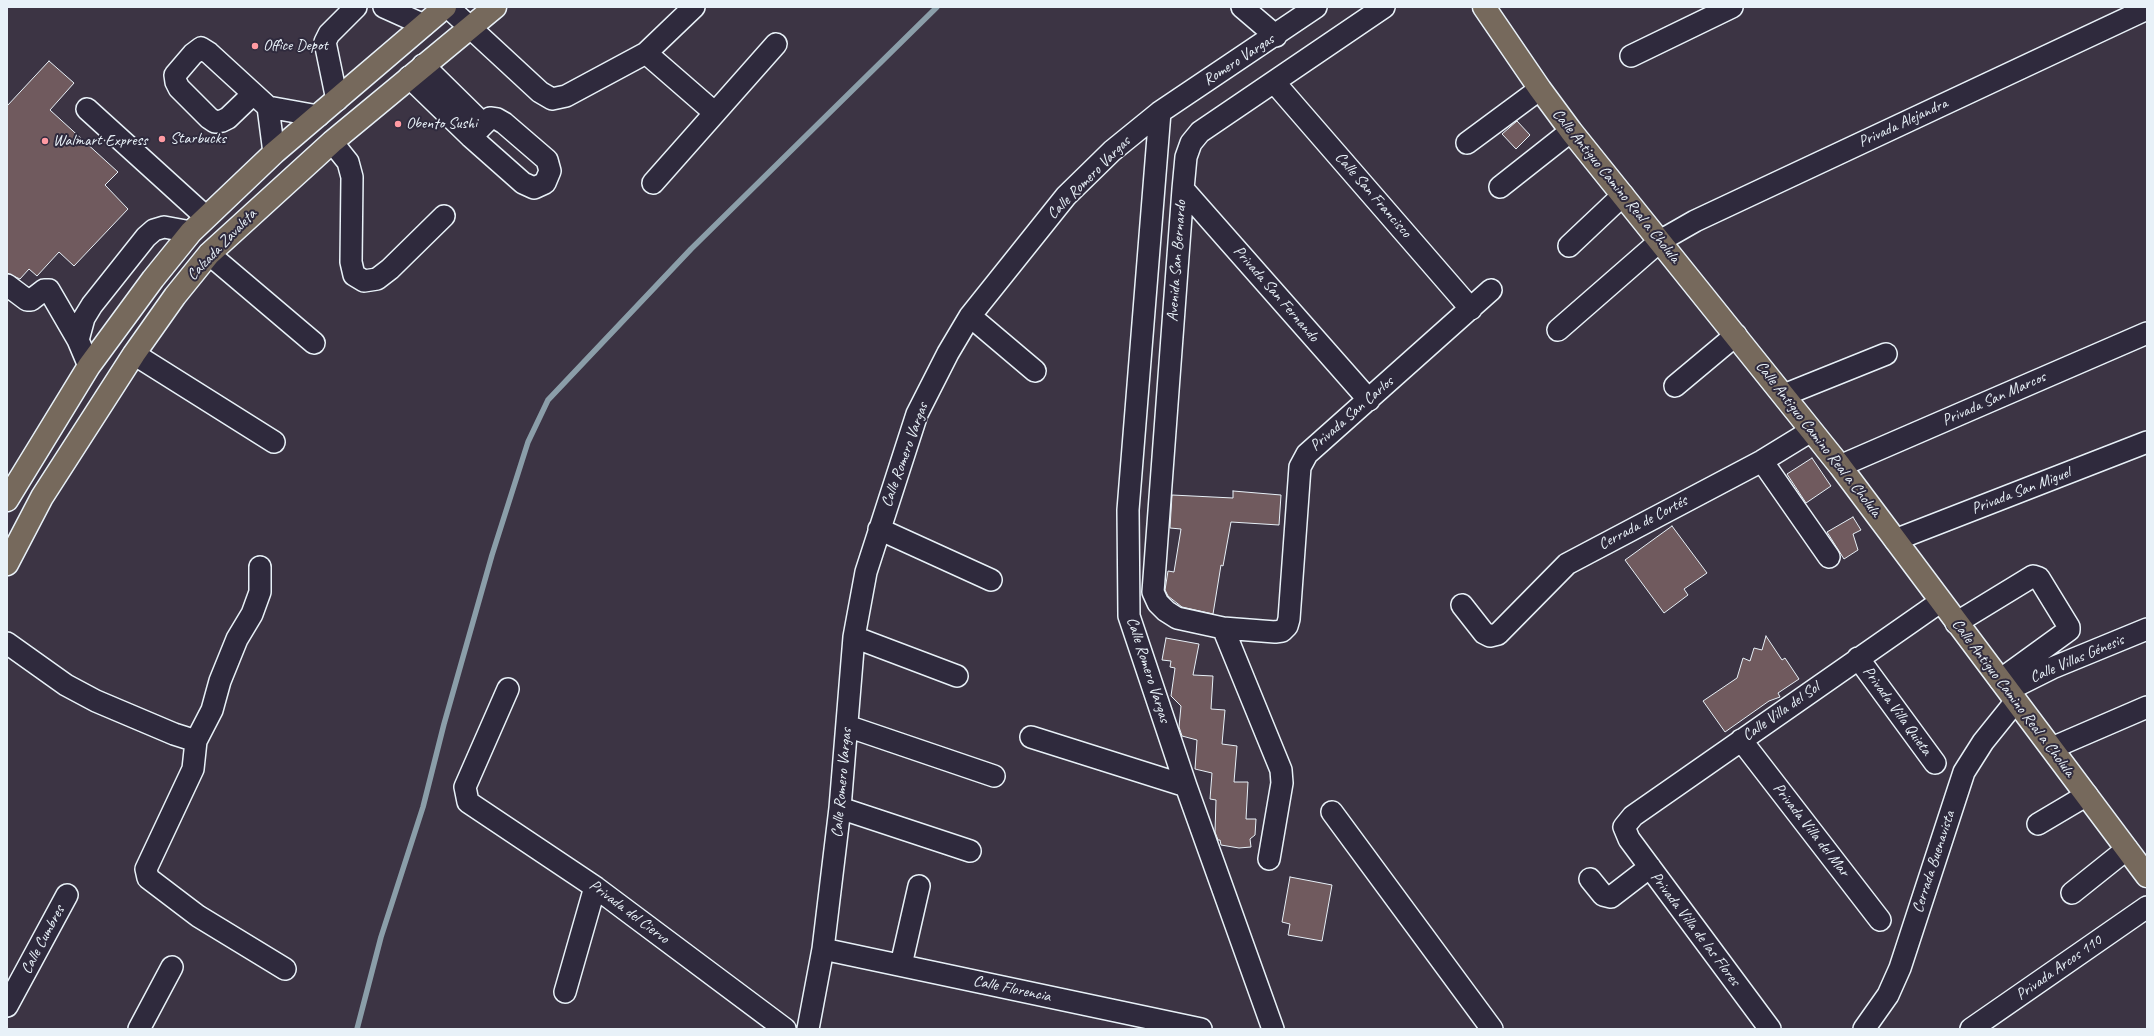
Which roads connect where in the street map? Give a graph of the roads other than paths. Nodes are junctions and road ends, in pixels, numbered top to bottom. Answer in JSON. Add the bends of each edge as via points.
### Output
{"nodes":[{"id":1,"x":356,"y":7,"type":"edge"},
{"id":2,"x":384,"y":7,"type":"edge"},
{"id":3,"x":445,"y":7,"type":"edge"},
{"id":4,"x":448,"y":7,"type":"edge"},
{"id":5,"x":495,"y":7,"type":"edge"},
{"id":6,"x":694,"y":7,"type":"edge"},
{"id":7,"x":1242,"y":7,"type":"edge"},
{"id":8,"x":1316,"y":7,"type":"edge"},
{"id":9,"x":1384,"y":7,"type":"edge"},
{"id":10,"x":1484,"y":7,"type":"edge"},
{"id":11,"x":1732,"y":7,"type":"edge"},
{"id":12,"x":2147,"y":9,"type":"edge"},
{"id":13,"x":424,"y":25,"type":"junction"},
{"id":14,"x":470,"y":27,"type":"junction"},
{"id":15,"x":1276,"y":36,"type":"junction"},
{"id":16,"x":776,"y":44,"type":"dead end"},
{"id":17,"x":646,"y":53,"type":"junction"},
{"id":18,"x":1631,"y":56,"type":"dead end"},
{"id":19,"x":416,"y":71,"type":"junction"},
{"id":20,"x":1274,"y":82,"type":"junction"},
{"id":21,"x":1540,"y":90,"type":"junction"},
{"id":22,"x":253,"y":94,"type":"dead end"},
{"id":23,"x":337,"y":100,"type":"junction"},
{"id":24,"x":268,"y":108,"type":"junction"},
{"id":25,"x":87,"y":109,"type":"dead end"},
{"id":26,"x":1160,"y":112,"type":"junction"},
{"id":27,"x":716,"y":113,"type":"junction"},
{"id":28,"x":318,"y":116,"type":"junction"},
{"id":29,"x":477,"y":130,"type":"dead end"},
{"id":30,"x":1571,"y":131,"type":"junction"},
{"id":31,"x":332,"y":142,"type":"junction"},
{"id":32,"x":1467,"y":143,"type":"dead end"},
{"id":33,"x":274,"y":153,"type":"junction"},
{"id":34,"x":653,"y":184,"type":"dead end"},
{"id":35,"x":1500,"y":187,"type":"dead end"},
{"id":36,"x":1183,"y":189,"type":"junction"},
{"id":37,"x":1623,"y":195,"type":"junction"},
{"id":38,"x":444,"y":216,"type":"dead end"},
{"id":39,"x":199,"y":225,"type":"junction"},
{"id":40,"x":1660,"y":241,"type":"junction"},
{"id":41,"x":1569,"y":246,"type":"dead end"},
{"id":42,"x":209,"y":254,"type":"junction"},
{"id":43,"x":7,"y":285,"type":"edge"},
{"id":44,"x":1492,"y":290,"type":"dead end"},
{"id":45,"x":1471,"y":309,"type":"junction"},
{"id":46,"x":970,"y":316,"type":"junction"},
{"id":47,"x":1558,"y":330,"type":"dead end"},
{"id":48,"x":2147,"y":332,"type":"edge"},
{"id":49,"x":1736,"y":335,"type":"junction"},
{"id":50,"x":78,"y":340,"type":"junction"},
{"id":51,"x":314,"y":343,"type":"dead end"},
{"id":52,"x":134,"y":354,"type":"junction"},
{"id":53,"x":1886,"y":354,"type":"dead end"},
{"id":54,"x":90,"y":366,"type":"junction"},
{"id":55,"x":1035,"y":371,"type":"dead end"},
{"id":56,"x":1675,"y":386,"type":"dead end"},
{"id":57,"x":1784,"y":395,"type":"junction"},
{"id":58,"x":1369,"y":400,"type":"junction"},
{"id":59,"x":1812,"y":431,"type":"junction"},
{"id":60,"x":274,"y":442,"type":"dead end"},
{"id":61,"x":2147,"y":442,"type":"edge"},
{"id":62,"x":1762,"y":461,"type":"junction"},
{"id":63,"x":1840,"y":466,"type":"junction"},
{"id":64,"x":8,"y":495,"type":"edge"},
{"id":65,"x":879,"y":529,"type":"junction"},
{"id":66,"x":1895,"y":540,"type":"junction"},
{"id":67,"x":1829,"y":557,"type":"dead end"},
{"id":68,"x":7,"y":564,"type":"edge"},
{"id":69,"x":260,"y":567,"type":"dead end"},
{"id":70,"x":991,"y":580,"type":"dead end"},
{"id":71,"x":1940,"y":602,"type":"junction"},
{"id":72,"x":1462,"y":605,"type":"dead end"},
{"id":73,"x":1956,"y":623,"type":"junction"},
{"id":74,"x":1223,"y":628,"type":"junction"},
{"id":75,"x":2147,"y":629,"type":"edge"},
{"id":76,"x":854,"y":637,"type":"junction"},
{"id":77,"x":7,"y":643,"type":"edge"},
{"id":78,"x":1858,"y":658,"type":"junction"},
{"id":79,"x":957,"y":676,"type":"dead end"},
{"id":80,"x":508,"y":689,"type":"dead end"},
{"id":81,"x":2008,"y":690,"type":"junction"},
{"id":82,"x":2147,"y":707,"type":"edge"},
{"id":83,"x":847,"y":726,"type":"junction"},
{"id":84,"x":1031,"y":737,"type":"dead end"},
{"id":85,"x":1741,"y":740,"type":"junction"},
{"id":86,"x":196,"y":741,"type":"junction"},
{"id":87,"x":2052,"y":748,"type":"junction"},
{"id":88,"x":1935,"y":763,"type":"dead end"},
{"id":89,"x":994,"y":776,"type":"dead end"},
{"id":90,"x":1186,"y":786,"type":"junction"},
{"id":91,"x":2087,"y":795,"type":"junction"},
{"id":92,"x":840,"y":808,"type":"junction"},
{"id":93,"x":1332,"y":812,"type":"dead end"},
{"id":94,"x":2038,"y":824,"type":"dead end"},
{"id":95,"x":1624,"y":827,"type":"joint"},
{"id":96,"x":2128,"y":849,"type":"junction"},
{"id":97,"x":970,"y":851,"type":"dead end"},
{"id":98,"x":1269,"y":859,"type":"dead end"},
{"id":99,"x":1650,"y":867,"type":"junction"},
{"id":100,"x":2147,"y":876,"type":"edge"},
{"id":101,"x":1590,"y":878,"type":"dead end"},
{"id":102,"x":919,"y":886,"type":"dead end"},
{"id":103,"x":595,"y":887,"type":"junction"},
{"id":104,"x":2072,"y":893,"type":"dead end"},
{"id":105,"x":67,"y":895,"type":"dead end"},
{"id":106,"x":2147,"y":906,"type":"edge"},
{"id":107,"x":1880,"y":920,"type":"dead end"},
{"id":108,"x":823,"y":949,"type":"junction"},
{"id":109,"x":901,"y":965,"type":"junction"},
{"id":110,"x":172,"y":967,"type":"dead end"},
{"id":111,"x":285,"y":969,"type":"dead end"},
{"id":112,"x":565,"y":992,"type":"dead end"},
{"id":113,"x":7,"y":1006,"type":"edge"},
{"id":114,"x":139,"y":1029,"type":"edge"},
{"id":115,"x":785,"y":1029,"type":"edge"},
{"id":116,"x":808,"y":1029,"type":"edge"},
{"id":117,"x":1201,"y":1029,"type":"edge"},
{"id":118,"x":1273,"y":1029,"type":"edge"},
{"id":119,"x":1492,"y":1029,"type":"edge"},
{"id":120,"x":1770,"y":1029,"type":"edge"},
{"id":121,"x":1864,"y":1029,"type":"edge"},
{"id":122,"x":1971,"y":1029,"type":"edge"}],
"edges":[{"from":1,"to":23,"type":"street","via":[[328,34],[325,42]]},
{"from":2,"to":13,"type":"street"},
{"from":3,"to":13,"type":"main road","name":"Calzada Zavaleta"},
{"from":4,"to":14,"type":"street"},
{"from":5,"to":14,"type":"main road","name":"Calzada Zavaleta"},
{"from":6,"to":17,"type":"street"},
{"from":7,"to":15,"type":"street"},
{"from":8,"to":15,"type":"street","name":"Romero Vargas"},
{"from":9,"to":20,"type":"street","name":"Avenida San Bernardo"},
{"from":10,"to":21,"type":"main road","name":"Calle Antiguo Camino Real a Cholula"},
{"from":11,"to":18,"type":"street"},
{"from":12,"to":40,"type":"street","name":"Privada Alejandra","via":[[1695,221]]},
{"from":13,"to":23,"type":"main road","name":"Calzada Zavaleta"},
{"from":14,"to":17,"type":"street","via":[[540,92],[552,99],[566,96]]},
{"from":14,"to":19,"type":"main road","name":"Calzada Zavaleta"},
{"from":15,"to":26,"type":"street","name":"Romero Vargas"},
{"from":16,"to":27,"type":"street"},
{"from":17,"to":27,"type":"street"},
{"from":19,"to":29,"type":"street"},
{"from":19,"to":31,"type":"main road","name":"Calzada Zavaleta"},
{"from":20,"to":36,"type":"street","name":"Avenida San Bernardo","via":[[1200,132],[1191,143],[1186,157]]},
{"from":20,"to":45,"type":"street","name":"Calle San Francisco"},
{"from":21,"to":30,"type":"main road","name":"Calle Antiguo Camino Real a Cholula"},
{"from":21,"to":32,"type":"street"},
{"from":22,"to":24,"type":"street"},
{"from":23,"to":28,"type":"main road","name":"Calzada Zavaleta"},
{"from":24,"to":28,"type":"street"},
{"from":24,"to":33,"type":"street"},
{"from":25,"to":39,"type":"street"},
{"from":26,"to":46,"type":"street","name":"Calle Romero Vargas","via":[[1112,150],[1066,196]]},
{"from":26,"to":90,"type":"street","name":"Calle Romero Vargas","via":[[1128,510],[1128,606],[1133,629]]},
{"from":27,"to":34,"type":"street"},
{"from":28,"to":33,"type":"main road","name":"Calzada Zavaleta"},
{"from":30,"to":35,"type":"street"},
{"from":30,"to":37,"type":"main road","name":"Calle Antiguo Camino Real a Cholula"},
{"from":31,"to":38,"type":"street","via":[[348,162],[352,177],[351,262],[354,275],[364,281],[377,279]]},
{"from":31,"to":42,"type":"main road","name":"Calzada Zavaleta"},
{"from":33,"to":39,"type":"main road","name":"Calzada Zavaleta"},
{"from":36,"to":58,"type":"street","name":"Privada San Fernando"},
{"from":36,"to":74,"type":"street","name":"Avenida San Bernardo","via":[[1153,592],[1166,612],[1177,618]]},
{"from":37,"to":40,"type":"main road","name":"Calle Antiguo Camino Real a Cholula"},
{"from":37,"to":41,"type":"street"},
{"from":39,"to":50,"type":"street","via":[[164,227],[154,230],[146,237],[92,305],[84,318]]},
{"from":39,"to":54,"type":"main road","name":"Calzada Zavaleta","via":[[153,279]]},
{"from":40,"to":47,"type":"street","name":"Privada Alejandra"},
{"from":40,"to":49,"type":"main road","name":"Calle Antiguo Camino Real a Cholula"},
{"from":42,"to":51,"type":"street"},
{"from":42,"to":52,"type":"main road","name":"Calzada Zavaleta"},
{"from":43,"to":50,"type":"street","via":[[26,300],[49,290]]},
{"from":44,"to":45,"type":"street","name":"Privada San Carlos"},
{"from":45,"to":58,"type":"street","name":"Privada San Carlos"},
{"from":46,"to":55,"type":"street"},
{"from":46,"to":65,"type":"street","name":"Calle Romero Vargas","via":[[917,414]]},
{"from":48,"to":63,"type":"street","name":"Privada San Marcos"},
{"from":49,"to":56,"type":"street"},
{"from":49,"to":57,"type":"main road","name":"Calle Antiguo Camino Real a Cholula"},
{"from":50,"to":54,"type":"street"},
{"from":52,"to":60,"type":"street"},
{"from":52,"to":68,"type":"main road","name":"Calzada Zavaleta","via":[[42,497]]},
{"from":53,"to":57,"type":"street"},
{"from":54,"to":64,"type":"main road","name":"Calzada Zavaleta"},
{"from":57,"to":59,"type":"main road","name":"Calle Antiguo Camino Real a Cholula"},
{"from":58,"to":74,"type":"street","name":"Privada San Carlos","via":[[1307,454],[1300,467],[1287,626],[1282,631],[1275,632]]},
{"from":59,"to":62,"type":"street","name":"Cerrada de Cortés"},
{"from":59,"to":63,"type":"main road","name":"Calle Antiguo Camino Real a Cholula"},
{"from":61,"to":66,"type":"street","name":"Privada San Miguel"},
{"from":62,"to":67,"type":"street"},
{"from":62,"to":72,"type":"street","name":"Cerrada de Cortés","via":[[1567,564],[1498,634],[1490,636],[1484,633]]},
{"from":63,"to":66,"type":"main road","name":"Calle Antiguo Camino Real a Cholula"},
{"from":65,"to":70,"type":"street"},
{"from":65,"to":76,"type":"street","name":"Calle Romero Vargas","via":[[866,572]]},
{"from":66,"to":71,"type":"main road","name":"Calle Antiguo Camino Real a Cholula"},
{"from":69,"to":86,"type":"street","via":[[260,592],[252,614],[237,639],[220,681],[212,710]]},
{"from":71,"to":73,"type":"main road","name":"Calle Antiguo Camino Real a Cholula"},
{"from":71,"to":78,"type":"street","name":"Calle Villa del Sol"},
{"from":73,"to":81,"type":"main road","name":"Calle Antiguo Camino Real a Cholula"},
{"from":73,"to":81,"type":"street","via":[[2033,576],[2039,578],[2069,630]]},
{"from":74,"to":98,"type":"street","via":[[1281,770],[1282,783]]},
{"from":75,"to":81,"type":"street","name":"Calle Villas Génesis","via":[[2052,668]]},
{"from":76,"to":79,"type":"street"},
{"from":76,"to":83,"type":"street","name":"Calle Romero Vargas"},
{"from":77,"to":86,"type":"street","via":[[66,685],[96,701]]},
{"from":78,"to":85,"type":"street","name":"Calle Villa del Sol"},
{"from":78,"to":88,"type":"street","name":"Privada Villa Quieta"},
{"from":80,"to":103,"type":"street","name":"Privada del Ciervo","via":[[465,787],[468,802]]},
{"from":81,"to":87,"type":"main road","name":"Calle Antiguo Camino Real a Cholula"},
{"from":81,"to":121,"type":"street","name":"Cerrada Buenavista","via":[[1983,742],[1964,772],[1900,968],[1888,995]]},
{"from":82,"to":87,"type":"street"},
{"from":83,"to":89,"type":"street"},
{"from":83,"to":92,"type":"street","name":"Calle Romero Vargas"},
{"from":84,"to":90,"type":"street"},
{"from":85,"to":95,"type":"street","name":"Calle Villa del Sol","via":[[1633,816]]},
{"from":85,"to":107,"type":"street","name":"Privada Villa del Mar"},
{"from":86,"to":111,"type":"street","via":[[193,769],[146,869],[148,878],[198,916]]},
{"from":87,"to":91,"type":"main road","name":"Calle Antiguo Camino Real a Cholula"},
{"from":90,"to":118,"type":"street","name":"Calle Romero Vargas"},
{"from":91,"to":94,"type":"street"},
{"from":91,"to":96,"type":"main road","name":"Calle Antiguo Camino Real a Cholula"},
{"from":92,"to":97,"type":"street"},
{"from":92,"to":108,"type":"street","name":"Calle Romero Vargas"},
{"from":93,"to":119,"type":"street"},
{"from":95,"to":99,"type":"street","name":"Privada Villa de las Flores","via":[[1628,839]]},
{"from":96,"to":100,"type":"main road","name":"Calle Antiguo Camino Real a Cholula"},
{"from":96,"to":104,"type":"street"},
{"from":99,"to":101,"type":"street","via":[[1611,897],[1603,895]]},
{"from":99,"to":120,"type":"street","name":"Privada Villa de las Flores"},
{"from":102,"to":109,"type":"street"},
{"from":103,"to":112,"type":"street"},
{"from":103,"to":115,"type":"street","name":"Privada del Ciervo"},
{"from":105,"to":113,"type":"street","name":"Calle Cumbres"},
{"from":106,"to":122,"type":"street","name":"Privada Arcos 110"},
{"from":108,"to":109,"type":"street","name":"Calle Florencia"},
{"from":108,"to":116,"type":"street","name":"Calle Romero Vargas"},
{"from":109,"to":117,"type":"street","name":"Calle Florencia"},
{"from":110,"to":114,"type":"street"}]}
